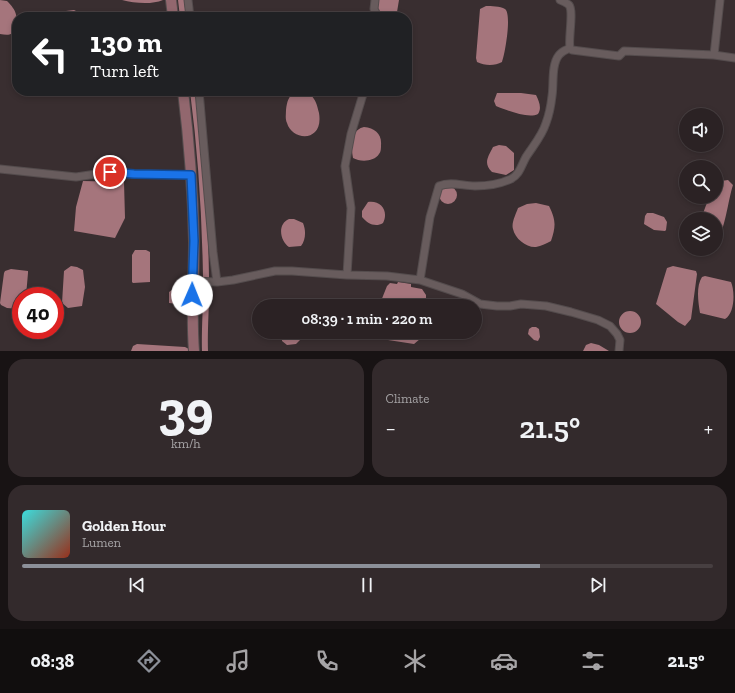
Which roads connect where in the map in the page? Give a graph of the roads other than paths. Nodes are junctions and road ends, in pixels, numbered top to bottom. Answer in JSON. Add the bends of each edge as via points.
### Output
{"nodes":[{"id":1,"x":171,"y":0,"type":"edge"},
{"id":2,"x":188,"y":0,"type":"edge"},
{"id":3,"x":375,"y":0,"type":"edge"},
{"id":4,"x":560,"y":0,"type":"edge"},
{"id":5,"x":720,"y":0,"type":"edge"},
{"id":6,"x":173,"y":12,"type":"edge"},
{"id":7,"x":189,"y":12,"type":"edge"},
{"id":8,"x":376,"y":12,"type":"edge"},
{"id":9,"x":570,"y":48,"type":"junction"},
{"id":10,"x":714,"y":55,"type":"junction"},
{"id":11,"x":735,"y":58,"type":"edge"},
{"id":12,"x":183,"y":96,"type":"edge"},
{"id":13,"x":199,"y":96,"type":"edge"},
{"id":14,"x":362,"y":96,"type":"edge"},
{"id":15,"x":0,"y":169,"type":"edge"},
{"id":16,"x":191,"y":175,"type":"junction"},
{"id":17,"x":347,"y":275,"type":"junction"},
{"id":18,"x":420,"y":280,"type":"junction"},
{"id":19,"x":196,"y":281,"type":"junction"},
{"id":20,"x":214,"y":282,"type":"junction"},
{"id":21,"x":194,"y":351,"type":"edge"},
{"id":22,"x":619,"y":351,"type":"edge"}],
"edges":[{"from":1,"to":6,"type":"street"},
{"from":2,"to":7,"type":"street"},
{"from":3,"to":8,"type":"street"},
{"from":4,"to":9,"type":"street","via":[[570,7]]},
{"from":5,"to":10,"type":"street"},
{"from":9,"to":10,"type":"street","via":[[618,56],[624,51]]},
{"from":9,"to":18,"type":"street","via":[[559,55],[556,61],[546,125],[518,174],[494,184],[476,186],[446,183],[439,186],[430,217]]},
{"from":10,"to":11,"type":"street"},
{"from":12,"to":16,"type":"street"},
{"from":13,"to":20,"type":"street"},
{"from":14,"to":17,"type":"street","via":[[345,166],[351,208]]},
{"from":15,"to":16,"type":"street","via":[[76,177],[110,172]]},
{"from":16,"to":19,"type":"street"},
{"from":17,"to":18,"type":"street"},
{"from":17,"to":20,"type":"street","via":[[275,271]]},
{"from":18,"to":22,"type":"street","via":[[462,294],[480,304],[546,306],[598,320],[610,326],[617,334],[620,340]]},
{"from":19,"to":20,"type":"street"},
{"from":19,"to":21,"type":"street","via":[[192,324]]}]}
